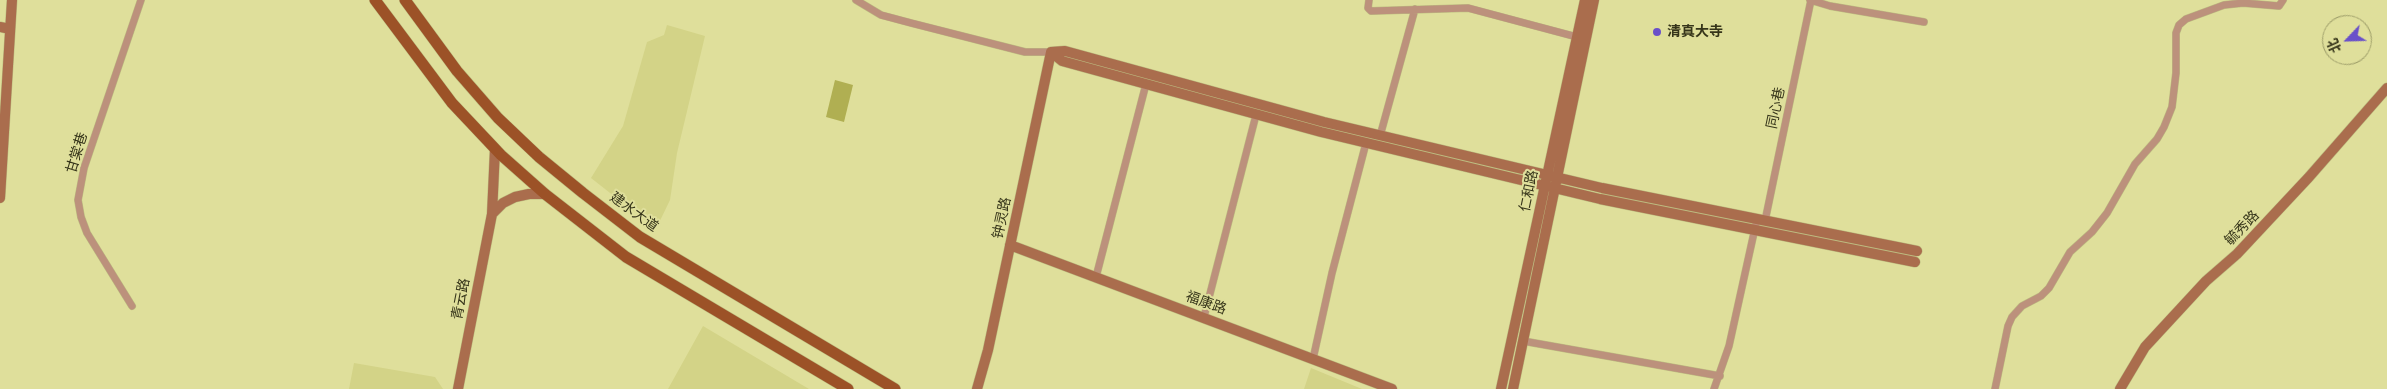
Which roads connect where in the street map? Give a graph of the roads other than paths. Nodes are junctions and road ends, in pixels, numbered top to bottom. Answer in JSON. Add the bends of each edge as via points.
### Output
{"nodes":[{"id":1,"x":12,"y":0,"type":"edge"},
{"id":2,"x":141,"y":0,"type":"edge"},
{"id":3,"x":375,"y":0,"type":"edge"},
{"id":4,"x":405,"y":0,"type":"edge"},
{"id":5,"x":856,"y":0,"type":"edge"},
{"id":6,"x":1369,"y":0,"type":"edge"},
{"id":7,"x":1585,"y":0,"type":"edge"},
{"id":8,"x":1594,"y":0,"type":"edge"},
{"id":9,"x":1811,"y":0,"type":"edge"},
{"id":10,"x":2283,"y":0,"type":"edge"},
{"id":11,"x":1415,"y":9,"type":"junction"},
{"id":12,"x":1924,"y":22,"type":"dead end"},
{"id":13,"x":5,"y":33,"type":"edge"},
{"id":14,"x":1577,"y":37,"type":"junction"},
{"id":15,"x":1051,"y":52,"type":"junction"},
{"id":16,"x":1146,"y":84,"type":"junction"},
{"id":17,"x":2387,"y":88,"type":"edge"},
{"id":18,"x":1256,"y":115,"type":"junction"},
{"id":19,"x":1380,"y":136,"type":"junction"},
{"id":20,"x":1366,"y":143,"type":"junction"},
{"id":21,"x":495,"y":149,"type":"junction"},
{"id":22,"x":1550,"y":182,"type":"junction"},
{"id":23,"x":545,"y":194,"type":"junction"},
{"id":24,"x":0,"y":198,"type":"edge"},
{"id":25,"x":492,"y":214,"type":"junction"},
{"id":26,"x":1759,"y":223,"type":"junction"},
{"id":27,"x":1010,"y":245,"type":"junction"},
{"id":28,"x":1916,"y":256,"type":"dead end"},
{"id":29,"x":1096,"y":277,"type":"junction"},
{"id":30,"x":132,"y":306,"type":"dead end"},
{"id":31,"x":1204,"y":317,"type":"junction"},
{"id":32,"x":1523,"y":341,"type":"junction"},
{"id":33,"x":1313,"y":359,"type":"junction"},
{"id":34,"x":1720,"y":376,"type":"junction"},
{"id":35,"x":458,"y":389,"type":"edge"},
{"id":36,"x":848,"y":389,"type":"edge"},
{"id":37,"x":896,"y":389,"type":"edge"},
{"id":38,"x":977,"y":389,"type":"edge"},
{"id":39,"x":1392,"y":389,"type":"edge"},
{"id":40,"x":1502,"y":389,"type":"edge"},
{"id":41,"x":1513,"y":389,"type":"edge"},
{"id":42,"x":1714,"y":389,"type":"edge"},
{"id":43,"x":1995,"y":389,"type":"edge"},
{"id":44,"x":2120,"y":389,"type":"edge"}],
"edges":[{"from":1,"to":13,"type":"street"},
{"from":2,"to":30,"type":"street","name":"甘棠巷","via":[[84,168],[78,200],[86,233]]},
{"from":3,"to":21,"type":"main road","via":[[438,86]]},
{"from":4,"to":37,"type":"main road","name":"建水大道","via":[[498,118],[582,193],[640,237]]},
{"from":5,"to":15,"type":"street","via":[[881,14],[911,23],[1025,52]]},
{"from":6,"to":11,"type":"street","via":[[1368,8],[1371,10]]},
{"from":7,"to":14,"type":"street","name":"仁和路"},
{"from":8,"to":22,"type":"street","name":"仁和路"},
{"from":9,"to":12,"type":"street"},
{"from":9,"to":26,"type":"street","name":"同心巷"},
{"from":10,"to":43,"type":"street","via":[[2279,6],[2224,5],[2186,19],[2179,25],[2172,107],[2164,127],[2135,164],[2107,213],[2070,252],[2049,288],[2012,317]]},
{"from":11,"to":14,"type":"street","via":[[1468,8]]},
{"from":11,"to":19,"type":"street"},
{"from":13,"to":24,"type":"street"},
{"from":14,"to":22,"type":"street","name":"仁和路"},
{"from":15,"to":16,"type":"street","via":[[1062,62]]},
{"from":15,"to":19,"type":"street","via":[[1065,51]]},
{"from":15,"to":27,"type":"street","name":"钟灵路"},
{"from":16,"to":18,"type":"street"},
{"from":16,"to":29,"type":"street"},
{"from":17,"to":44,"type":"street","name":"毓秀路","via":[[2309,177],[2145,347]]},
{"from":18,"to":20,"type":"street"},
{"from":18,"to":31,"type":"street"},
{"from":19,"to":22,"type":"street"},
{"from":20,"to":22,"type":"street"},
{"from":20,"to":33,"type":"street"},
{"from":21,"to":23,"type":"main road"},
{"from":21,"to":25,"type":"street","name":"青云路"},
{"from":22,"to":26,"type":"street"},
{"from":22,"to":32,"type":"street","name":"仁和路"},
{"from":22,"to":40,"type":"street","name":"仁和路"},
{"from":23,"to":25,"type":"street","via":[[515,197]]},
{"from":23,"to":36,"type":"main road","via":[[626,257]]},
{"from":25,"to":35,"type":"street","name":"青云路"},
{"from":26,"to":28,"type":"street"},
{"from":26,"to":34,"type":"street","name":"同心巷"},
{"from":27,"to":29,"type":"street","name":"福康路"},
{"from":27,"to":38,"type":"street","name":"钟灵路"},
{"from":29,"to":31,"type":"street","name":"福康路"},
{"from":31,"to":33,"type":"street","name":"福康路"},
{"from":32,"to":34,"type":"street"},
{"from":32,"to":41,"type":"street","name":"仁和路"},
{"from":33,"to":39,"type":"street","name":"福康路"},
{"from":34,"to":42,"type":"street","name":"同心巷"}]}
